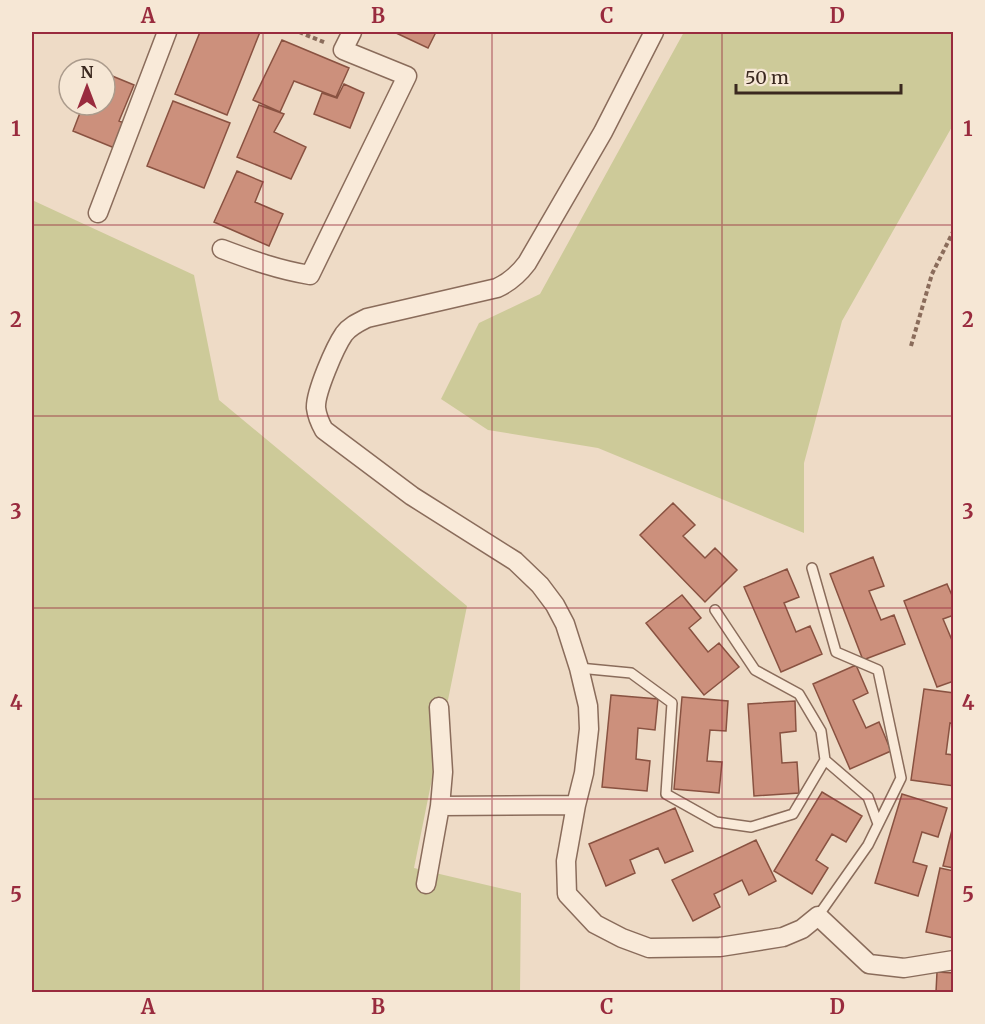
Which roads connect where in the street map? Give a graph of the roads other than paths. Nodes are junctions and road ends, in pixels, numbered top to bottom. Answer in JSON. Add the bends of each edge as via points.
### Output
{"nodes":[{"id":1,"x":167,"y":32,"type":"edge"},
{"id":2,"x":352,"y":32,"type":"edge"},
{"id":3,"x":654,"y":32,"type":"edge"},
{"id":4,"x":98,"y":213,"type":"dead end"},
{"id":5,"x":222,"y":249,"type":"dead end"},
{"id":6,"x":812,"y":568,"type":"dead end"},
{"id":7,"x":715,"y":610,"type":"dead end"},
{"id":8,"x":579,"y":668,"type":"junction"},
{"id":9,"x":439,"y":707,"type":"dead end"},
{"id":10,"x":825,"y":760,"type":"junction"},
{"id":11,"x":576,"y":805,"type":"junction"},
{"id":12,"x":440,"y":806,"type":"junction"},
{"id":13,"x":878,"y":824,"type":"junction"},
{"id":14,"x":426,"y":884,"type":"dead end"},
{"id":15,"x":818,"y":916,"type":"junction"},
{"id":16,"x":954,"y":960,"type":"edge"}],
"edges":[{"from":1,"to":4,"type":"street"},
{"from":2,"to":5,"type":"street","via":[[343,50],[407,76],[310,275],[260,264]]},
{"from":3,"to":8,"type":"street","via":[[603,132],[520,272],[497,288],[356,323],[344,334],[316,397],[318,419],[324,430],[412,496],[515,561],[540,585],[565,624]]},
{"from":6,"to":13,"type":"lane","via":[[836,652],[878,670],[901,778]]},
{"from":7,"to":10,"type":"lane","via":[[755,670],[799,694],[821,732]]},
{"from":8,"to":10,"type":"lane","via":[[631,673],[672,703],[666,794],[716,822],[751,827],[793,814]]},
{"from":8,"to":11,"type":"street","via":[[589,729]]},
{"from":9,"to":12,"type":"street","via":[[443,772]]},
{"from":10,"to":13,"type":"lane","via":[[868,797]]},
{"from":11,"to":12,"type":"street"},
{"from":11,"to":15,"type":"street","via":[[566,861],[567,894],[595,924],[622,938],[649,948],[720,947],[783,937]]},
{"from":12,"to":14,"type":"street"},
{"from":13,"to":15,"type":"lane","via":[[868,845]]},
{"from":15,"to":16,"type":"street","via":[[869,964],[904,968]]}]}
